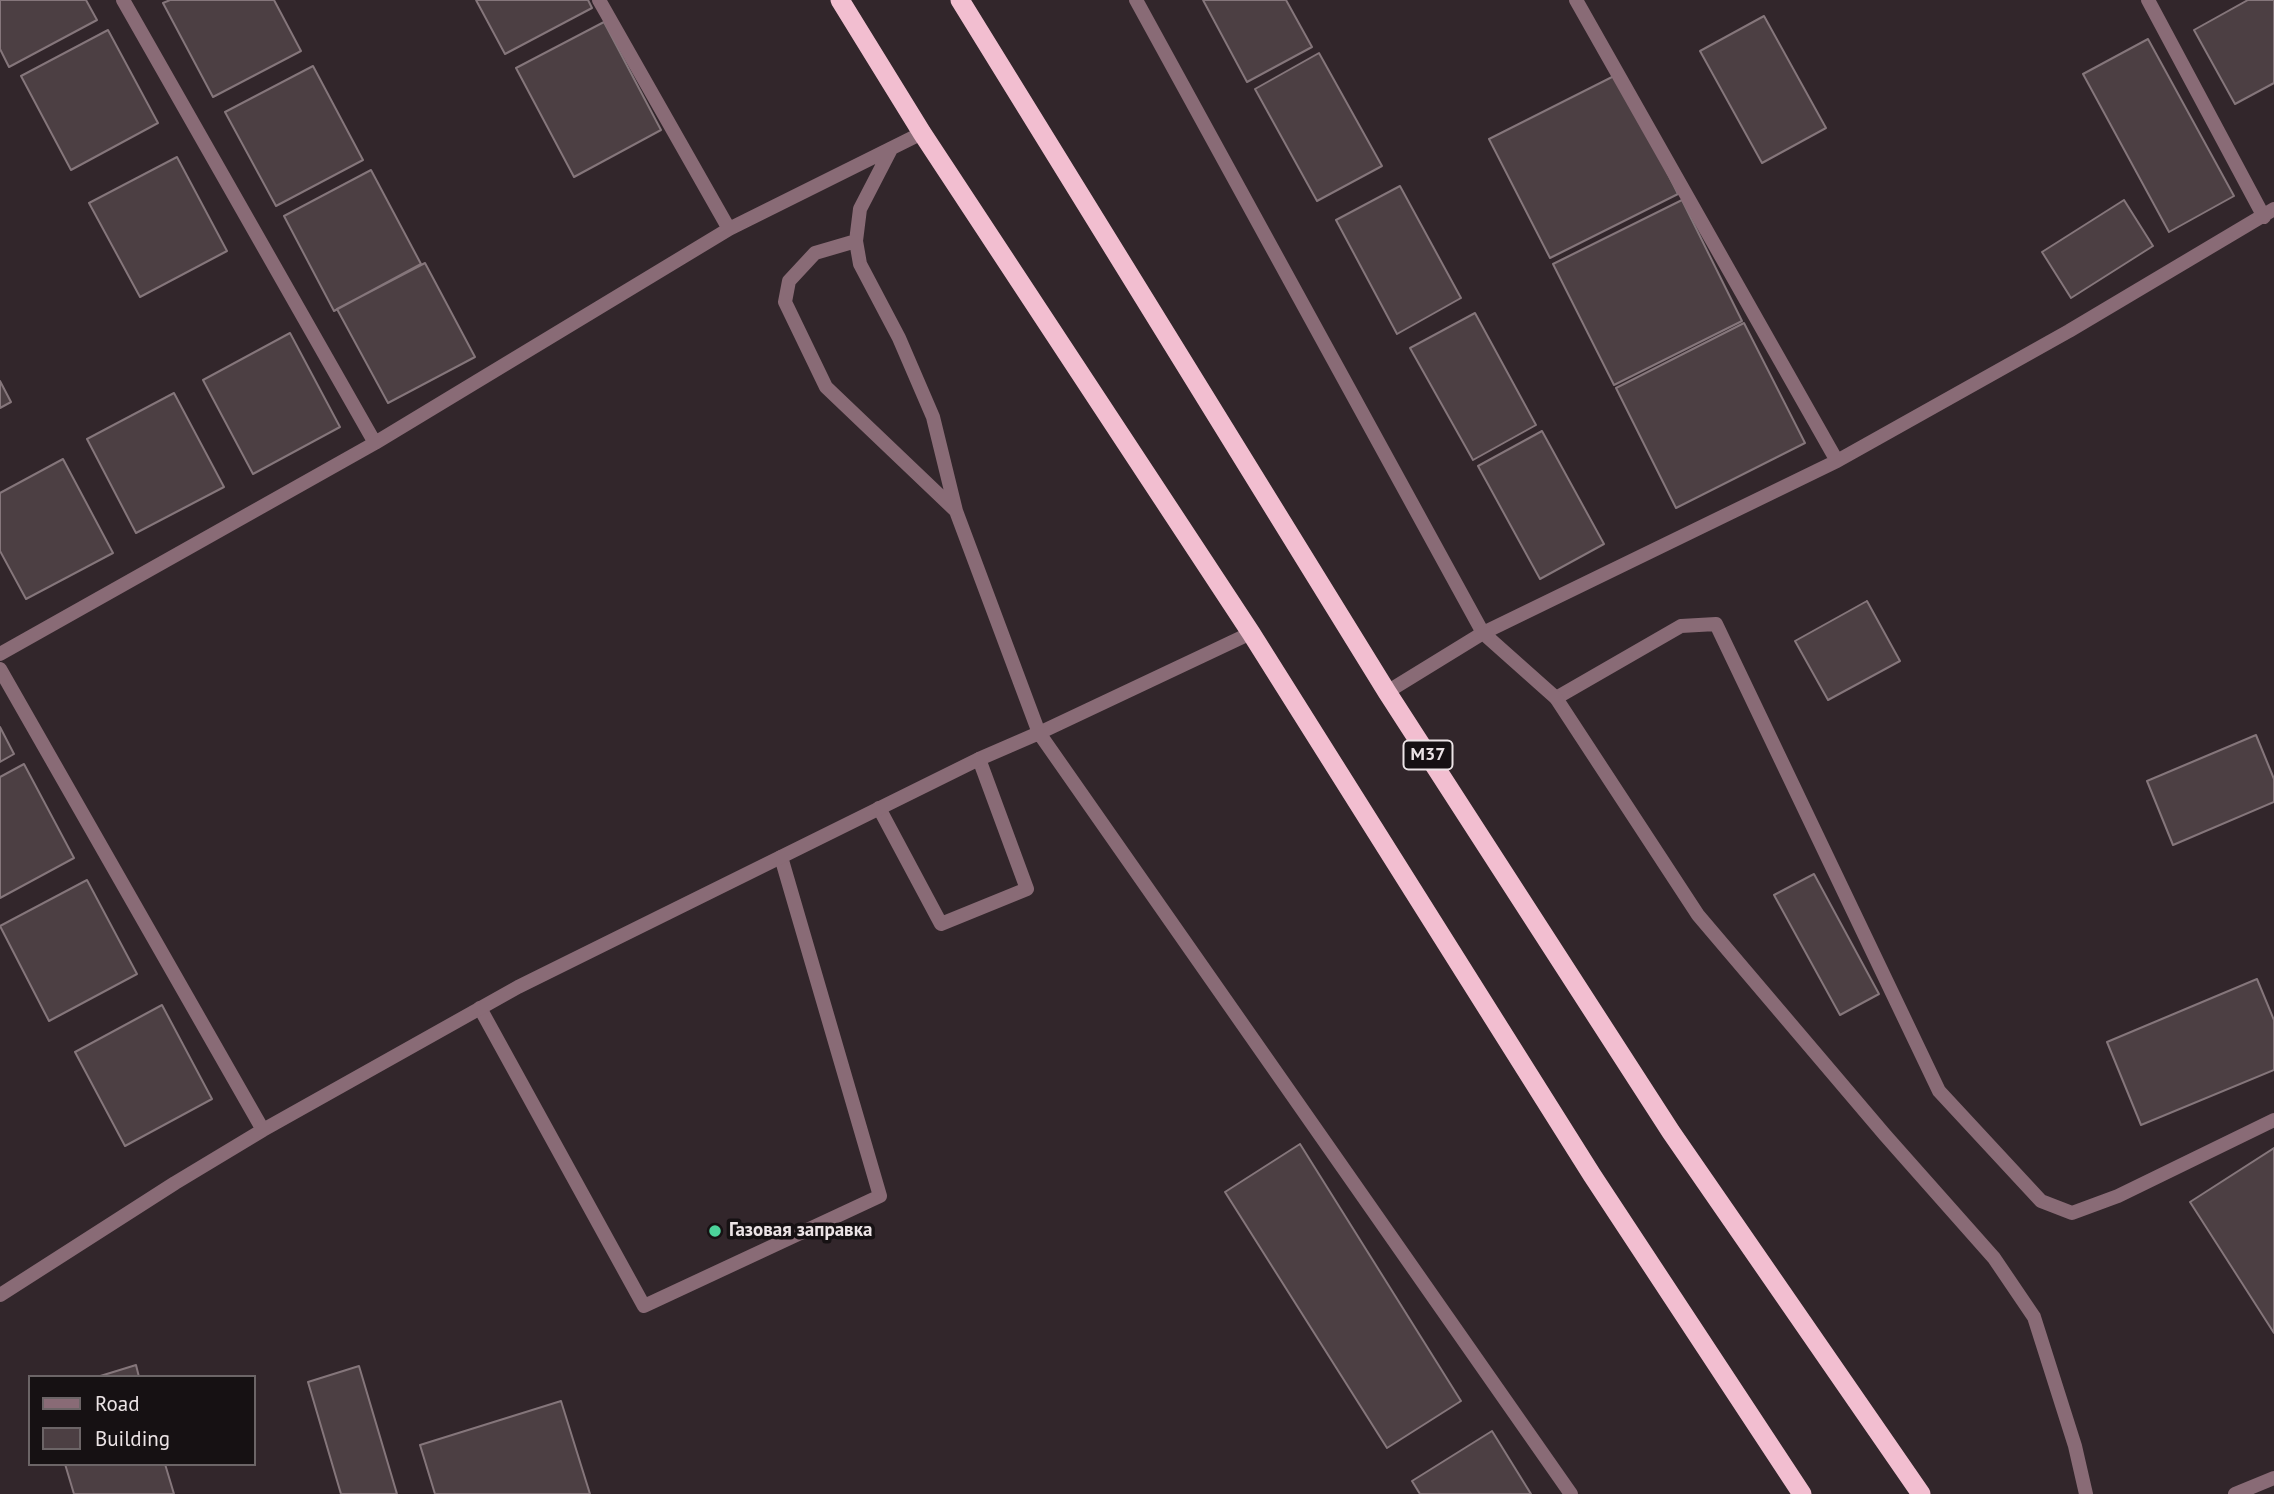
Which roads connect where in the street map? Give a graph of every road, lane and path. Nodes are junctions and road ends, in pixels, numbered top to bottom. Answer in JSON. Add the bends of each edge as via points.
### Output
{"nodes":[{"id":1,"x":123,"y":0,"type":"edge"},
{"id":2,"x":598,"y":0,"type":"edge"},
{"id":3,"x":840,"y":0,"type":"edge"},
{"id":4,"x":960,"y":0,"type":"edge"},
{"id":5,"x":1136,"y":0,"type":"edge"},
{"id":6,"x":1576,"y":0,"type":"edge"},
{"id":7,"x":2148,"y":0,"type":"edge"},
{"id":8,"x":922,"y":133,"type":"junction"},
{"id":9,"x":891,"y":149,"type":"junction"},
{"id":10,"x":2269,"y":213,"type":"edge"},
{"id":11,"x":729,"y":229,"type":"junction"},
{"id":12,"x":856,"y":241,"type":"junction"},
{"id":13,"x":375,"y":443,"type":"junction"},
{"id":14,"x":1837,"y":461,"type":"junction"},
{"id":15,"x":956,"y":511,"type":"junction"},
{"id":16,"x":1251,"y":632,"type":"junction"},
{"id":17,"x":1483,"y":632,"type":"junction"},
{"id":18,"x":0,"y":654,"type":"edge"},
{"id":19,"x":0,"y":669,"type":"edge"},
{"id":20,"x":1387,"y":692,"type":"junction"},
{"id":21,"x":1556,"y":698,"type":"junction"},
{"id":22,"x":1039,"y":733,"type":"junction"},
{"id":23,"x":979,"y":760,"type":"junction"},
{"id":24,"x":879,"y":808,"type":"junction"},
{"id":25,"x":781,"y":857,"type":"junction"},
{"id":26,"x":480,"y":1008,"type":"junction"},
{"id":27,"x":2274,"y":1120,"type":"edge"},
{"id":28,"x":263,"y":1130,"type":"junction"},
{"id":29,"x":0,"y":1295,"type":"edge"},
{"id":30,"x":2274,"y":1478,"type":"edge"},
{"id":31,"x":1571,"y":1494,"type":"edge"},
{"id":32,"x":1802,"y":1494,"type":"edge"},
{"id":33,"x":1921,"y":1494,"type":"edge"},
{"id":34,"x":2086,"y":1494,"type":"edge"},
{"id":35,"x":2235,"y":1494,"type":"edge"}],
"edges":[{"from":1,"to":13,"type":"street"},
{"from":2,"to":11,"type":"street"},
{"from":3,"to":8,"type":"highway"},
{"from":4,"to":20,"type":"highway","number":"M37"},
{"from":5,"to":17,"type":"street"},
{"from":6,"to":14,"type":"street"},
{"from":7,"to":10,"type":"street"},
{"from":8,"to":9,"type":"street"},
{"from":8,"to":16,"type":"highway"},
{"from":9,"to":11,"type":"street"},
{"from":9,"to":12,"type":"street","via":[[860,209]]},
{"from":10,"to":14,"type":"street"},
{"from":11,"to":13,"type":"street"},
{"from":12,"to":15,"type":"street","via":[[860,264],[933,417]]},
{"from":12,"to":15,"type":"street","via":[[815,253],[789,281],[785,302],[826,387]]},
{"from":13,"to":18,"type":"street"},
{"from":14,"to":17,"type":"street"},
{"from":15,"to":22,"type":"street"},
{"from":16,"to":22,"type":"street"},
{"from":16,"to":32,"type":"highway","via":[[1592,1175]]},
{"from":17,"to":20,"type":"street"},
{"from":17,"to":21,"type":"street"},
{"from":19,"to":28,"type":"street"},
{"from":20,"to":33,"type":"highway","number":"M37","via":[[1671,1132]]},
{"from":21,"to":27,"type":"street","via":[[1681,626],[1716,624],[1939,1091],[2041,1201],[2072,1213],[2118,1196]]},
{"from":21,"to":34,"type":"street","via":[[1698,915],[1994,1258],[2034,1317]]},
{"from":22,"to":23,"type":"street"},
{"from":22,"to":31,"type":"street"},
{"from":23,"to":24,"type":"street"},
{"from":23,"to":24,"type":"street","via":[[1027,890],[941,924]]},
{"from":24,"to":25,"type":"street"},
{"from":25,"to":26,"type":"street"},
{"from":25,"to":26,"type":"street","via":[[880,1196],[644,1306]]},
{"from":26,"to":28,"type":"street"},
{"from":28,"to":29,"type":"street"},
{"from":30,"to":35,"type":"street"}]}
